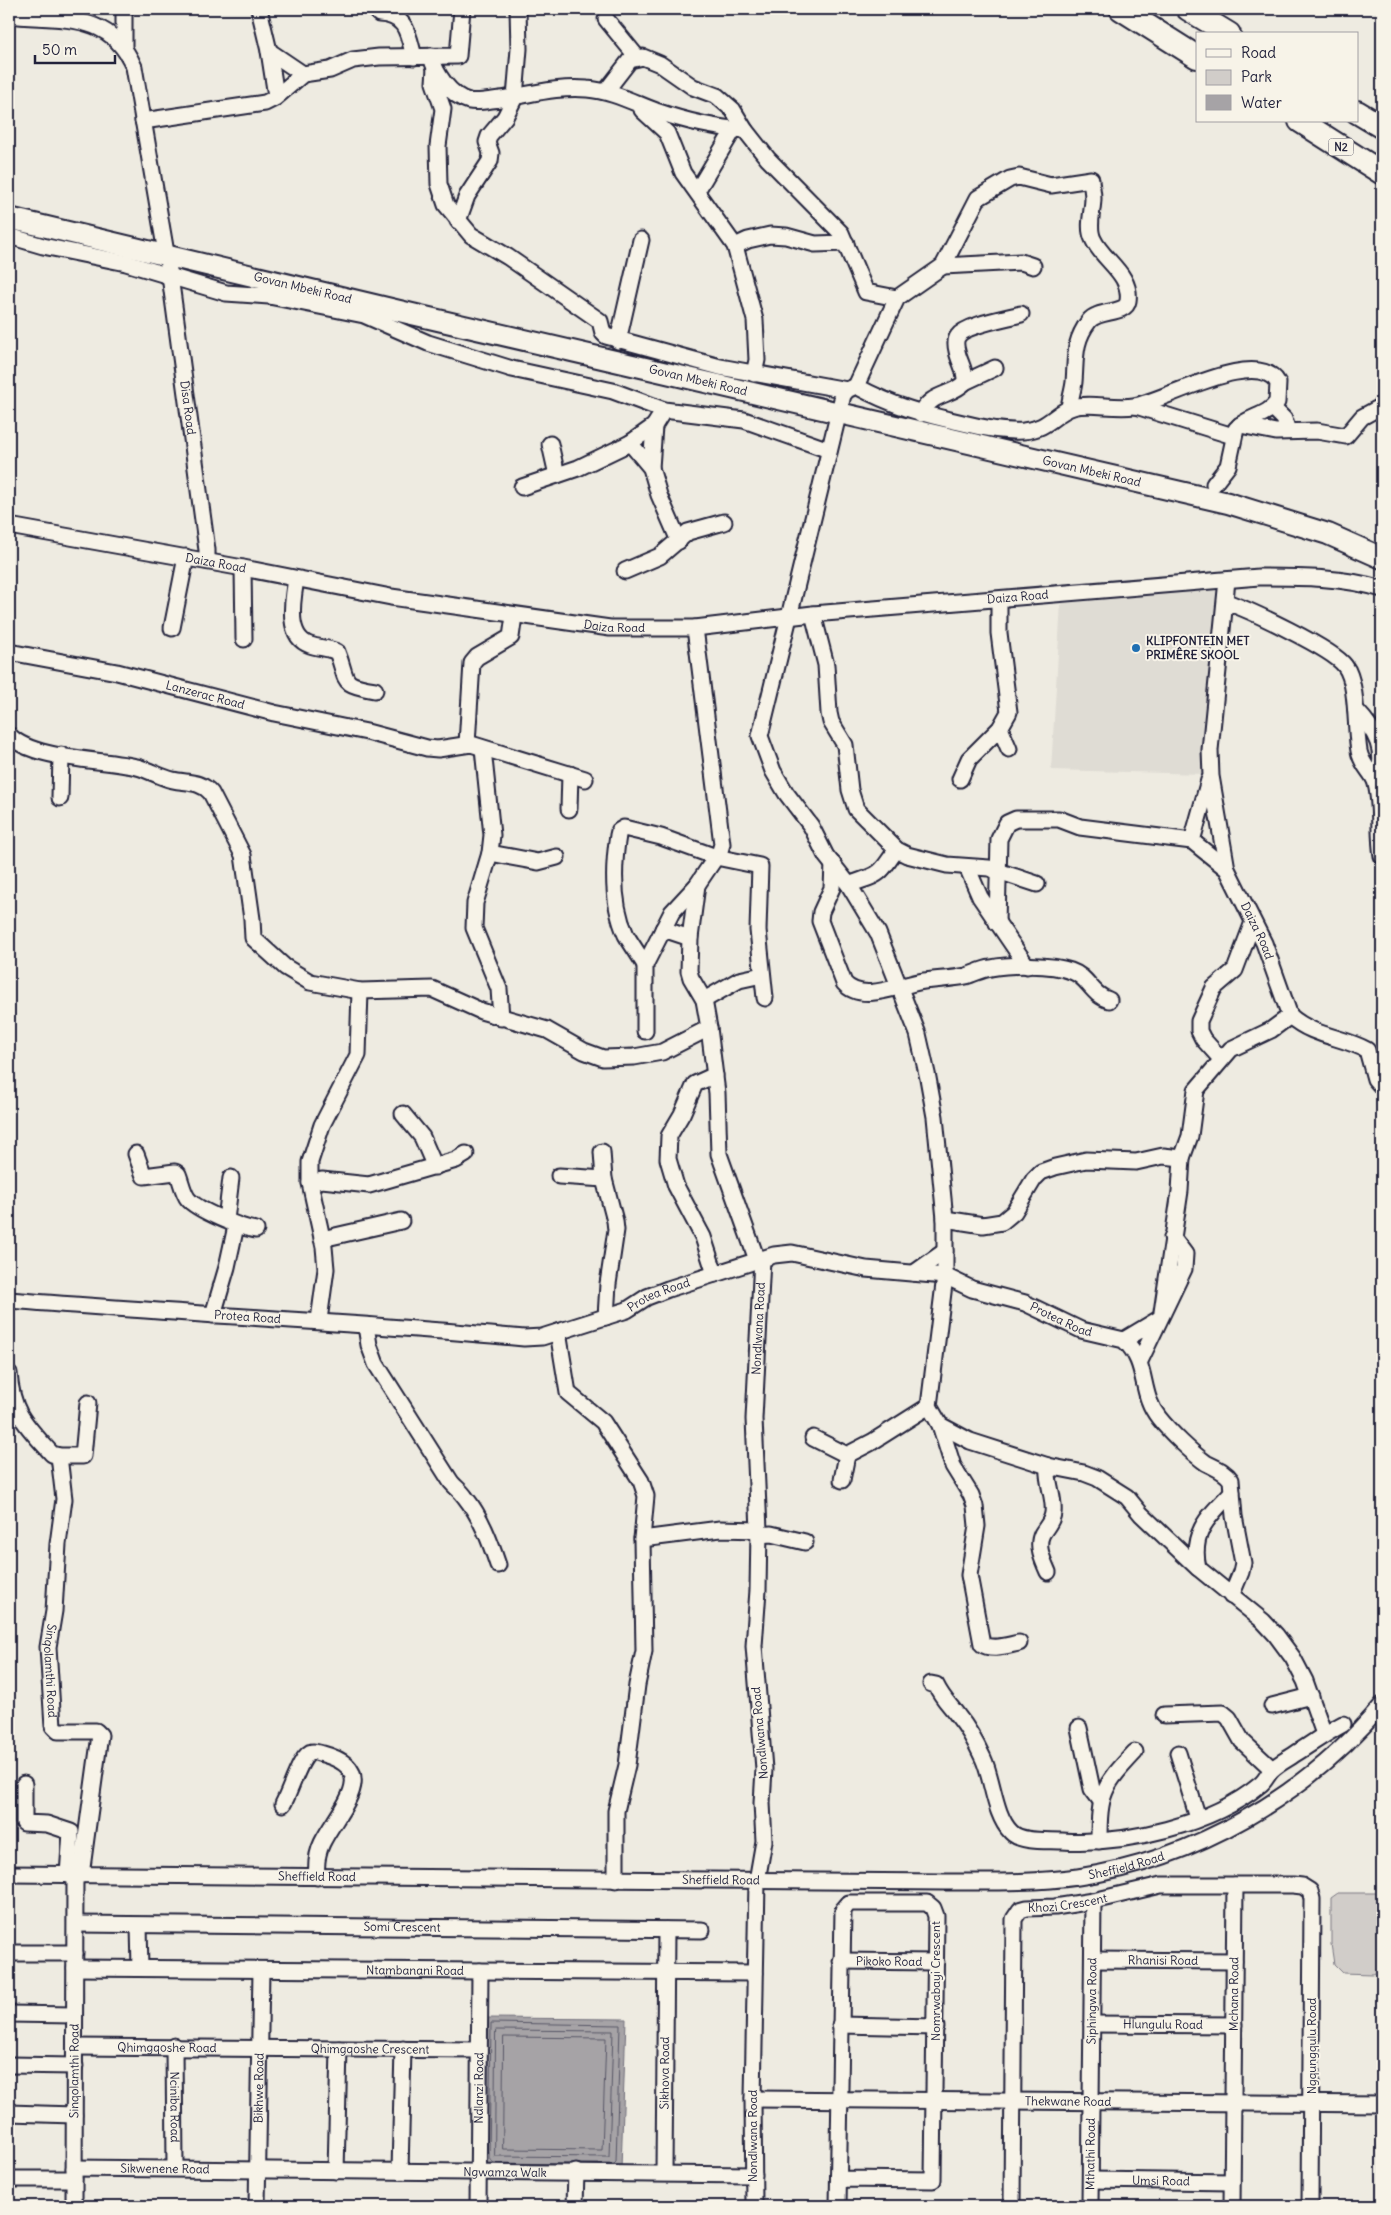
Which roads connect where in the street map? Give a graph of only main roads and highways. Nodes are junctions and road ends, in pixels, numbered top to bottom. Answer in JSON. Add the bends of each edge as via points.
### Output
{"nodes":[{"id":1,"x":1122,"y":9,"type":"edge"},
{"id":2,"x":1188,"y":9,"type":"edge"},
{"id":3,"x":1226,"y":32,"type":"edge"},
{"id":4,"x":1196,"y":56,"type":"edge"},
{"id":5,"x":1358,"y":113,"type":"edge"},
{"id":6,"x":1302,"y":122,"type":"edge"},
{"id":7,"x":1382,"y":127,"type":"edge"},
{"id":8,"x":1382,"y":173,"type":"edge"},
{"id":9,"x":9,"y":218,"type":"edge"},
{"id":10,"x":1382,"y":558,"type":"edge"}],
"edges":[{"from":1,"to":4,"type":"highway"},
{"from":2,"to":3,"type":"highway"},
{"from":5,"to":7,"type":"highway"},
{"from":6,"to":8,"type":"highway","number":"N2"},
{"from":9,"to":10,"type":"main road","name":"Govan Mbeki Road","via":[[1262,512],[1328,534]]}]}
